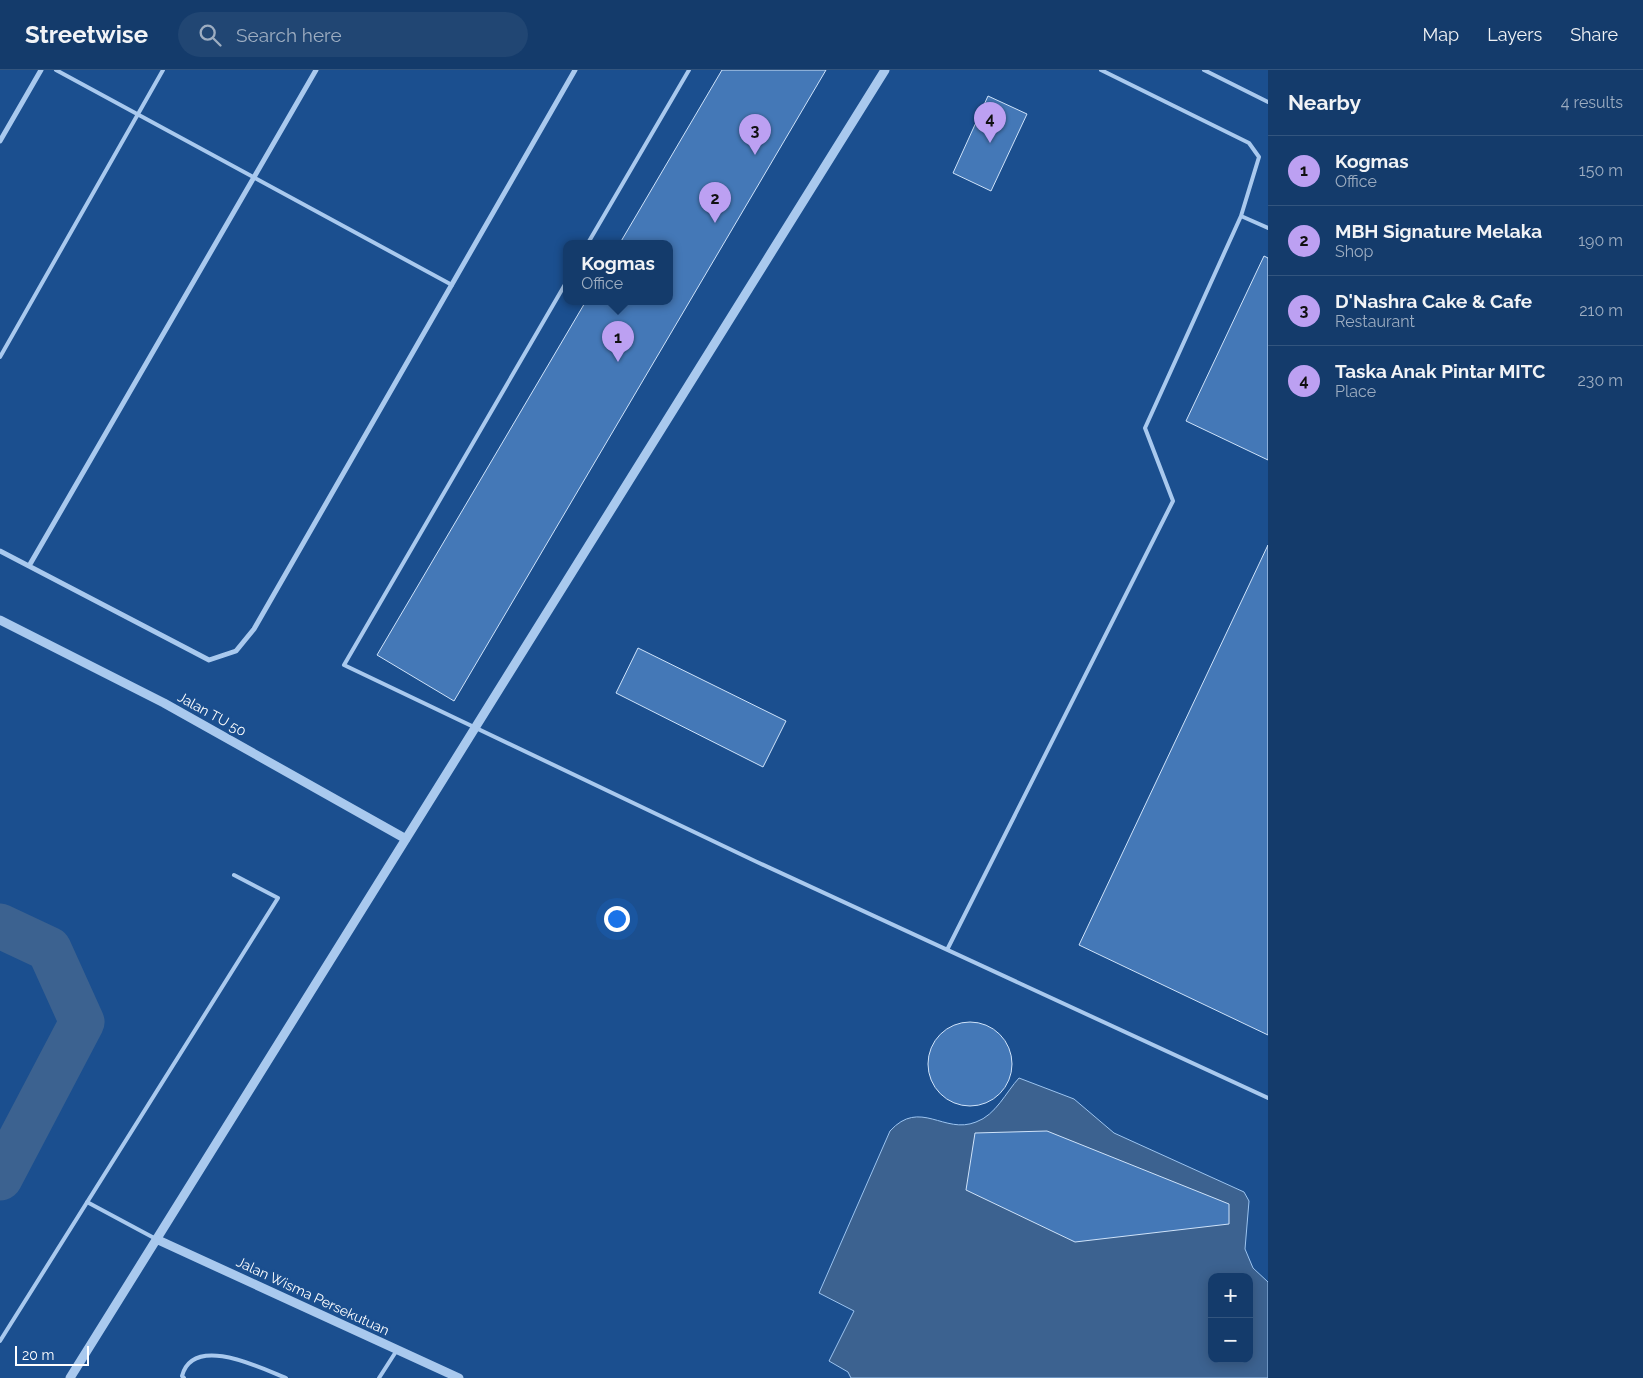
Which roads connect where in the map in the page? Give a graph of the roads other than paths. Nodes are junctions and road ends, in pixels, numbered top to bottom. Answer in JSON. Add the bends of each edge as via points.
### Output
{"nodes":[{"id":1,"x":41,"y":70,"type":"edge"},
{"id":2,"x":56,"y":70,"type":"edge"},
{"id":3,"x":163,"y":70,"type":"edge"},
{"id":4,"x":316,"y":70,"type":"edge"},
{"id":5,"x":575,"y":70,"type":"edge"},
{"id":6,"x":689,"y":70,"type":"edge"},
{"id":7,"x":885,"y":70,"type":"edge"},
{"id":8,"x":1102,"y":70,"type":"edge"},
{"id":9,"x":1115,"y":70,"type":"edge"},
{"id":10,"x":1204,"y":70,"type":"edge"},
{"id":11,"x":1109,"y":74,"type":"junction"},
{"id":12,"x":1268,"y":102,"type":"edge"},
{"id":13,"x":138,"y":114,"type":"junction"},
{"id":14,"x":0,"y":141,"type":"edge"},
{"id":15,"x":254,"y":177,"type":"junction"},
{"id":16,"x":1241,"y":216,"type":"junction"},
{"id":17,"x":1268,"y":228,"type":"edge"},
{"id":18,"x":590,"y":240,"type":"edge"},
{"id":19,"x":452,"y":285,"type":"junction"},
{"id":20,"x":563,"y":288,"type":"edge"},
{"id":21,"x":0,"y":357,"type":"edge"},
{"id":22,"x":0,"y":551,"type":"edge"},
{"id":23,"x":29,"y":566,"type":"junction"},
{"id":24,"x":0,"y":620,"type":"edge"},
{"id":25,"x":476,"y":727,"type":"junction"},
{"id":26,"x":406,"y":838,"type":"junction"},
{"id":27,"x":234,"y":875,"type":"dead end"},
{"id":28,"x":948,"y":948,"type":"junction"},
{"id":29,"x":1268,"y":1098,"type":"edge"},
{"id":30,"x":87,"y":1202,"type":"junction"},
{"id":31,"x":156,"y":1239,"type":"junction"},
{"id":32,"x":0,"y":1341,"type":"edge"},
{"id":33,"x":397,"y":1350,"type":"junction"},
{"id":34,"x":70,"y":1378,"type":"edge"},
{"id":35,"x":184,"y":1378,"type":"edge"},
{"id":36,"x":286,"y":1378,"type":"edge"},
{"id":37,"x":379,"y":1378,"type":"edge"},
{"id":38,"x":459,"y":1378,"type":"edge"}],
"edges":[{"from":1,"to":14,"type":"street"},
{"from":2,"to":13,"type":"lane"},
{"from":3,"to":13,"type":"lane"},
{"from":4,"to":15,"type":"street"},
{"from":5,"to":19,"type":"street"},
{"from":6,"to":18,"type":"lane"},
{"from":7,"to":25,"type":"street"},
{"from":8,"to":11,"type":"lane"},
{"from":9,"to":11,"type":"lane"},
{"from":10,"to":12,"type":"lane"},
{"from":11,"to":16,"type":"lane","via":[[1249,143],[1259,157]]},
{"from":13,"to":15,"type":"lane"},
{"from":13,"to":21,"type":"lane"},
{"from":15,"to":19,"type":"lane"},
{"from":15,"to":23,"type":"street"},
{"from":16,"to":17,"type":"lane"},
{"from":16,"to":28,"type":"lane","via":[[1145,428],[1174,501]]},
{"from":19,"to":23,"type":"street","via":[[254,629],[236,651],[209,660]]},
{"from":20,"to":25,"type":"lane","via":[[344,665]]},
{"from":22,"to":23,"type":"street"},
{"from":24,"to":26,"type":"street","name":"Jalan TU 50","via":[[164,703]]},
{"from":25,"to":26,"type":"street"},
{"from":25,"to":28,"type":"lane","via":[[757,862]]},
{"from":26,"to":31,"type":"street"},
{"from":27,"to":30,"type":"lane","via":[[278,898]]},
{"from":28,"to":29,"type":"lane"},
{"from":30,"to":31,"type":"lane"},
{"from":30,"to":32,"type":"lane"},
{"from":31,"to":33,"type":"street","name":"Jalan Wisma Persekutuan"},
{"from":31,"to":34,"type":"street"},
{"from":33,"to":37,"type":"lane"},
{"from":33,"to":38,"type":"street","name":"Jalan Wisma Persekutuan"},
{"from":35,"to":36,"type":"lane","via":[[185,1366],[211,1355],[231,1357]]}]}
